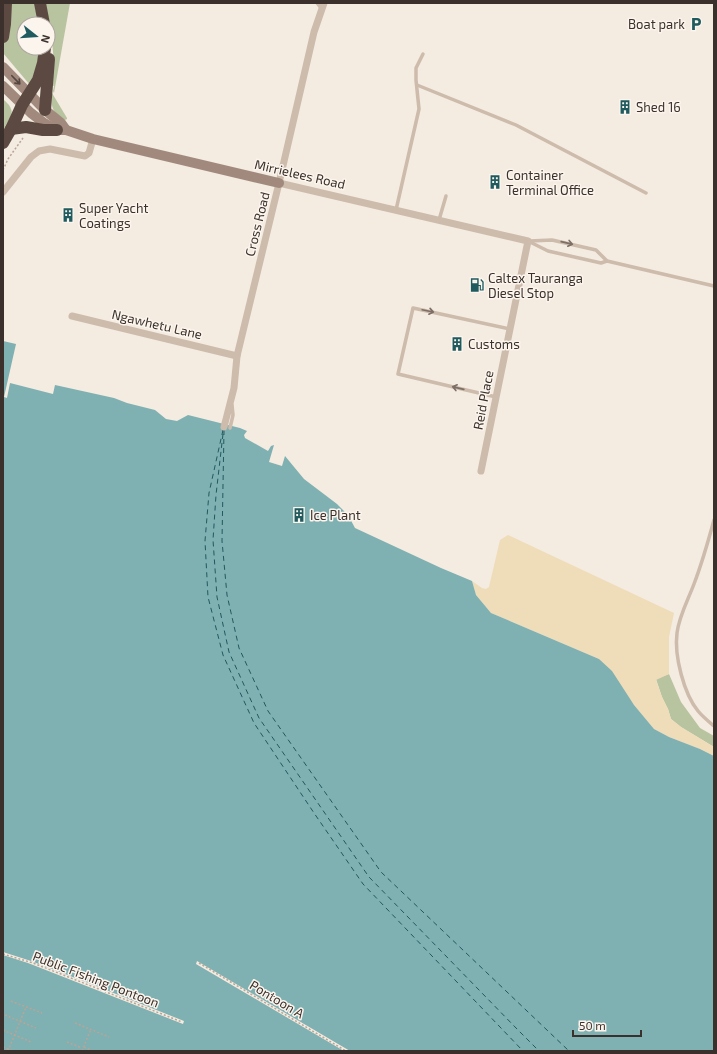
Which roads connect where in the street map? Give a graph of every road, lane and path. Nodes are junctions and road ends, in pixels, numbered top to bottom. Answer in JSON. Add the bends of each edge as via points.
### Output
{"nodes":[{"id":1,"x":6,"y":3,"type":"edge"},
{"id":2,"x":321,"y":5,"type":"edge"},
{"id":3,"x":40,"y":6,"type":"edge"},
{"id":4,"x":42,"y":16,"type":"edge"},
{"id":5,"x":3,"y":38,"type":"edge"},
{"id":6,"x":423,"y":54,"type":"dead end"},
{"id":7,"x":44,"y":56,"type":"edge"},
{"id":8,"x":50,"y":56,"type":"edge"},
{"id":9,"x":3,"y":67,"type":"edge"},
{"id":10,"x":417,"y":85,"type":"junction"},
{"id":11,"x":3,"y":86,"type":"edge"},
{"id":12,"x":29,"y":94,"type":"junction"},
{"id":13,"x":22,"y":105,"type":"junction"},
{"id":14,"x":45,"y":110,"type":"junction"},
{"id":15,"x":11,"y":129,"type":"junction"},
{"id":16,"x":61,"y":130,"type":"junction"},
{"id":17,"x":24,"y":135,"type":"dead end"},
{"id":18,"x":93,"y":139,"type":"junction"},
{"id":19,"x":3,"y":143,"type":"edge"},
{"id":20,"x":3,"y":170,"type":"edge"},
{"id":21,"x":279,"y":183,"type":"junction"},
{"id":22,"x":3,"y":192,"type":"edge"},
{"id":23,"x":646,"y":193,"type":"dead end"},
{"id":24,"x":446,"y":196,"type":"dead end"},
{"id":25,"x":396,"y":210,"type":"junction"},
{"id":26,"x":439,"y":220,"type":"junction"},
{"id":27,"x":528,"y":241,"type":"junction"},
{"id":28,"x":607,"y":262,"type":"junction"},
{"id":29,"x":714,"y":286,"type":"edge"},
{"id":30,"x":72,"y":316,"type":"dead end"},
{"id":31,"x":510,"y":328,"type":"junction"},
{"id":32,"x":237,"y":356,"type":"junction"},
{"id":33,"x":496,"y":397,"type":"junction"},
{"id":34,"x":227,"y":428,"type":"dead end"},
{"id":35,"x":481,"y":471,"type":"dead end"},
{"id":36,"x":714,"y":520,"type":"edge"},
{"id":37,"x":714,"y":726,"type":"edge"},
{"id":38,"x":3,"y":954,"type":"edge"},
{"id":39,"x":199,"y":963,"type":"dead end"},
{"id":40,"x":11,"y":1001,"type":"dead end"},
{"id":41,"x":26,"y":1007,"type":"junction"},
{"id":42,"x":42,"y":1013,"type":"dead end"},
{"id":43,"x":5,"y":1015,"type":"dead end"},
{"id":44,"x":20,"y":1021,"type":"junction"},
{"id":45,"x":182,"y":1022,"type":"dead end"},
{"id":46,"x":75,"y":1023,"type":"dead end"},
{"id":47,"x":36,"y":1028,"type":"dead end"},
{"id":48,"x":90,"y":1029,"type":"junction"},
{"id":49,"x":3,"y":1030,"type":"edge"},
{"id":50,"x":14,"y":1035,"type":"junction"},
{"id":51,"x":109,"y":1037,"type":"dead end"},
{"id":52,"x":31,"y":1042,"type":"dead end"},
{"id":53,"x":67,"y":1042,"type":"dead end"},
{"id":54,"x":3,"y":1047,"type":"edge"},
{"id":55,"x":83,"y":1049,"type":"edge"},
{"id":56,"x":8,"y":1050,"type":"edge"},
{"id":57,"x":13,"y":1051,"type":"edge"},
{"id":58,"x":93,"y":1051,"type":"edge"},
{"id":59,"x":346,"y":1051,"type":"edge"}],
"edges":[{"from":1,"to":5,"type":"highway"},
{"from":2,"to":21,"type":"street","name":"Cross Road"},
{"from":3,"to":4,"type":"highway"},
{"from":6,"to":10,"type":"lane","via":[[416,68]]},
{"from":7,"to":12,"type":"highway","via":[[38,80]]},
{"from":8,"to":14,"type":"highway"},
{"from":9,"to":12,"type":"main road","name":"Mirrielees Road","one_way":true},
{"from":10,"to":23,"type":"lane","via":[[516,125]]},
{"from":10,"to":25,"type":"lane","via":[[420,109]]},
{"from":11,"to":13,"type":"main road","name":"Mirrielees Road"},
{"from":12,"to":13,"type":"highway"},
{"from":12,"to":14,"type":"main road","name":"Mirrielees Road"},
{"from":13,"to":15,"type":"highway"},
{"from":13,"to":16,"type":"main road","name":"Mirrielees Road","via":[[44,124]]},
{"from":14,"to":16,"type":"main road","name":"Mirrielees Road","via":[[61,123]]},
{"from":15,"to":16,"type":"highway","via":[[26,127]]},
{"from":15,"to":19,"type":"highway"},
{"from":16,"to":18,"type":"main road","name":"Mirrielees Road"},
{"from":17,"to":20,"type":"path"},
{"from":18,"to":21,"type":"main road","name":"Mirrielees Road"},
{"from":18,"to":22,"type":"street","via":[[89,153],[85,156],[50,149],[39,151],[31,157]]},
{"from":21,"to":25,"type":"street","name":"Mirrielees Road"},
{"from":21,"to":32,"type":"street","name":"Cross Road"},
{"from":24,"to":26,"type":"lane"},
{"from":25,"to":26,"type":"street","name":"Mirrielees Road"},
{"from":26,"to":27,"type":"street","name":"Mirrielees Road"},
{"from":27,"to":28,"type":"lane","via":[[548,251],[601,263]]},
{"from":27,"to":28,"type":"lane","one_way":true,"via":[[552,240],[596,250]]},
{"from":27,"to":31,"type":"street","name":"Reid Place"},
{"from":28,"to":29,"type":"lane"},
{"from":30,"to":32,"type":"street","name":"Ngawhetu Lane"},
{"from":31,"to":33,"type":"street","name":"Reid Place"},
{"from":33,"to":31,"type":"lane","one_way":true,"via":[[398,374],[413,308]]},
{"from":32,"to":34,"type":"street","name":"Cross Road"},
{"from":33,"to":35,"type":"street","name":"Reid Place"},
{"from":36,"to":37,"type":"lane","via":[[677,634],[679,662],[687,691],[699,712]]},
{"from":38,"to":45,"type":"path","name":"Public Fishing Pontoon","via":[[33,963]]},
{"from":39,"to":59,"type":"path","name":"Pontoon A"},
{"from":40,"to":41,"type":"path"},
{"from":41,"to":42,"type":"path"},
{"from":41,"to":44,"type":"path"},
{"from":43,"to":44,"type":"path"},
{"from":44,"to":47,"type":"path"},
{"from":44,"to":50,"type":"path"},
{"from":46,"to":48,"type":"path"},
{"from":48,"to":51,"type":"path"},
{"from":48,"to":55,"type":"path"},
{"from":49,"to":50,"type":"path"},
{"from":50,"to":52,"type":"path"},
{"from":50,"to":56,"type":"path"},
{"from":53,"to":55,"type":"path"},
{"from":54,"to":56,"type":"path"},
{"from":55,"to":58,"type":"path"},
{"from":56,"to":57,"type":"path"}]}
